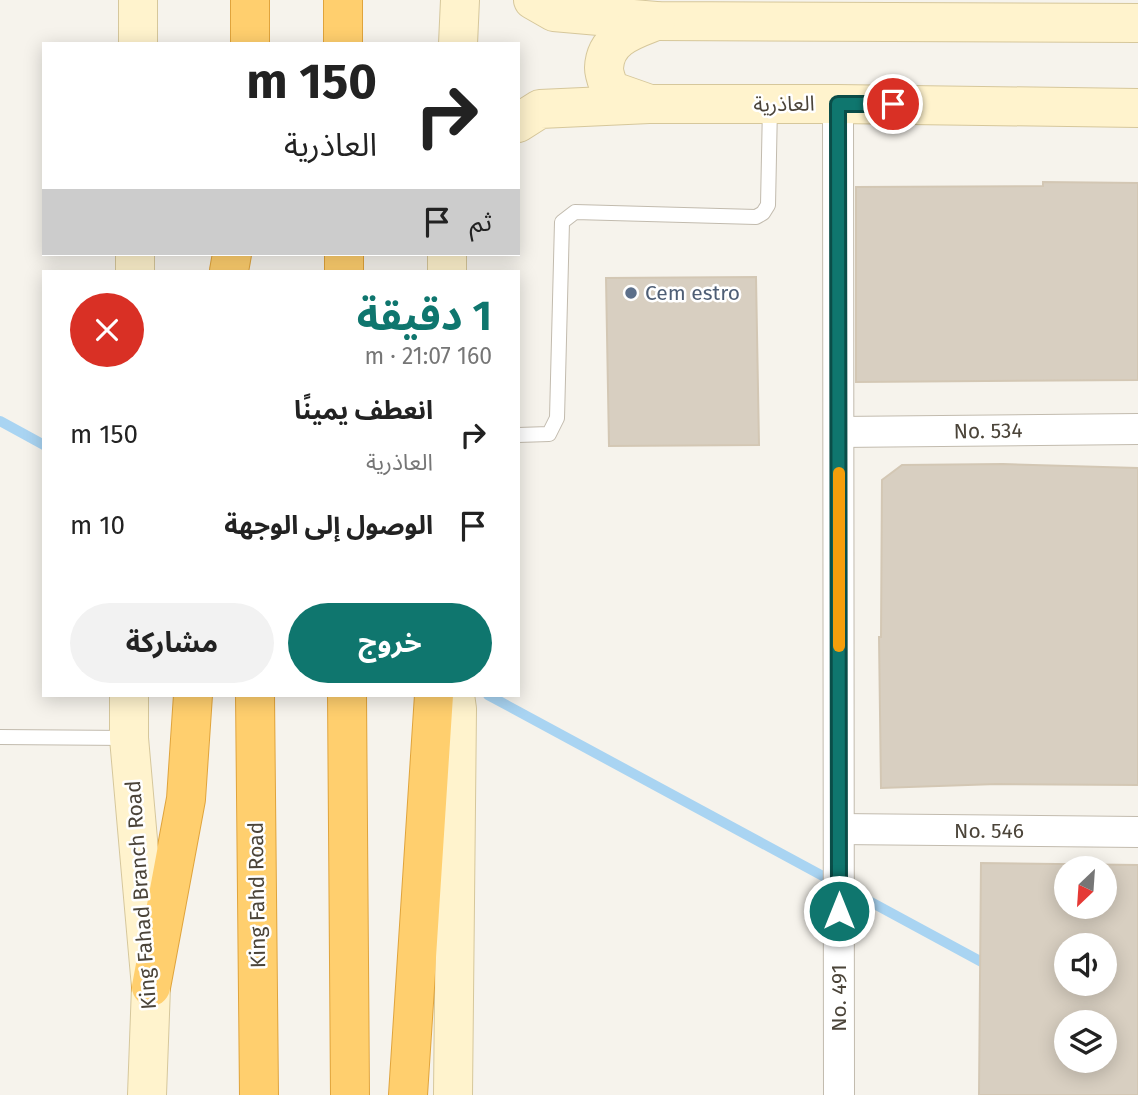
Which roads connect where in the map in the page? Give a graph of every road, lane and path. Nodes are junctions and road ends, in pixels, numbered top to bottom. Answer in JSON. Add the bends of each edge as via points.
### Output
{"nodes":[{"id":1,"x":138,"y":0,"type":"edge"},
{"id":2,"x":250,"y":0,"type":"edge"},
{"id":3,"x":342,"y":0,"type":"edge"},
{"id":4,"x":460,"y":0,"type":"edge"},
{"id":5,"x":533,"y":0,"type":"edge"},
{"id":6,"x":913,"y":11,"type":"edge"},
{"id":7,"x":656,"y":21,"type":"junction"},
{"id":8,"x":1138,"y":23,"type":"edge"},
{"id":9,"x":138,"y":42,"type":"edge"},
{"id":10,"x":250,"y":42,"type":"edge"},
{"id":11,"x":343,"y":42,"type":"edge"},
{"id":12,"x":458,"y":42,"type":"edge"},
{"id":13,"x":649,"y":104,"type":"junction"},
{"id":14,"x":838,"y":104,"type":"junction"},
{"id":15,"x":770,"y":105,"type":"junction"},
{"id":16,"x":1138,"y":108,"type":"edge"},
{"id":17,"x":520,"y":121,"type":"edge"},
{"id":18,"x":1138,"y":429,"type":"edge"},
{"id":19,"x":839,"y":432,"type":"junction"},
{"id":20,"x":520,"y":435,"type":"edge"},
{"id":21,"x":129,"y":697,"type":"edge"},
{"id":22,"x":193,"y":697,"type":"edge"},
{"id":23,"x":255,"y":697,"type":"edge"},
{"id":24,"x":347,"y":697,"type":"edge"},
{"id":25,"x":434,"y":697,"type":"edge"},
{"id":26,"x":454,"y":697,"type":"edge"},
{"id":27,"x":0,"y":737,"type":"edge"},
{"id":28,"x":129,"y":738,"type":"junction"},
{"id":29,"x":839,"y":830,"type":"junction"},
{"id":30,"x":1138,"y":832,"type":"edge"},
{"id":31,"x":151,"y":987,"type":"junction"},
{"id":32,"x":146,"y":1095,"type":"edge"},
{"id":33,"x":259,"y":1095,"type":"edge"},
{"id":34,"x":349,"y":1095,"type":"edge"},
{"id":35,"x":408,"y":1095,"type":"edge"},
{"id":36,"x":453,"y":1095,"type":"edge"},
{"id":37,"x":839,"y":1095,"type":"edge"}],
"edges":[{"from":1,"to":9,"type":"street"},
{"from":2,"to":10,"type":"highway"},
{"from":3,"to":11,"type":"highway"},
{"from":4,"to":12,"type":"street"},
{"from":5,"to":7,"type":"street","via":[[554,12]]},
{"from":6,"to":7,"type":"street"},
{"from":6,"to":8,"type":"street"},
{"from":7,"to":13,"type":"street","via":[[620,36],[604,69],[610,90]]},
{"from":13,"to":15,"type":"street","name":"العاذرية"},
{"from":13,"to":17,"type":"street","name":"العاذرية","via":[[540,109]]},
{"from":14,"to":15,"type":"street","name":"العاذرية"},
{"from":14,"to":16,"type":"street","name":"العاذرية"},
{"from":14,"to":19,"type":"street","name":"No. 491"},
{"from":15,"to":20,"type":"lane","via":[[768,205],[757,217],[575,212],[562,222],[557,418],[549,434]]},
{"from":18,"to":19,"type":"street","name":"No. 534"},
{"from":19,"to":29,"type":"street","name":"No. 491"},
{"from":21,"to":28,"type":"street","name":"King Fahad Branch Road"},
{"from":22,"to":31,"type":"highway","via":[[186,799]]},
{"from":23,"to":33,"type":"highway","name":"King Fahd Road"},
{"from":24,"to":34,"type":"highway"},
{"from":25,"to":35,"type":"highway"},
{"from":26,"to":36,"type":"street"},
{"from":27,"to":28,"type":"lane"},
{"from":28,"to":31,"type":"street","name":"King Fahad Branch Road"},
{"from":29,"to":30,"type":"street","name":"No. 546"},
{"from":29,"to":37,"type":"street","name":"No. 491"},
{"from":31,"to":32,"type":"street","name":"King Fahad Branch Road"}]}
